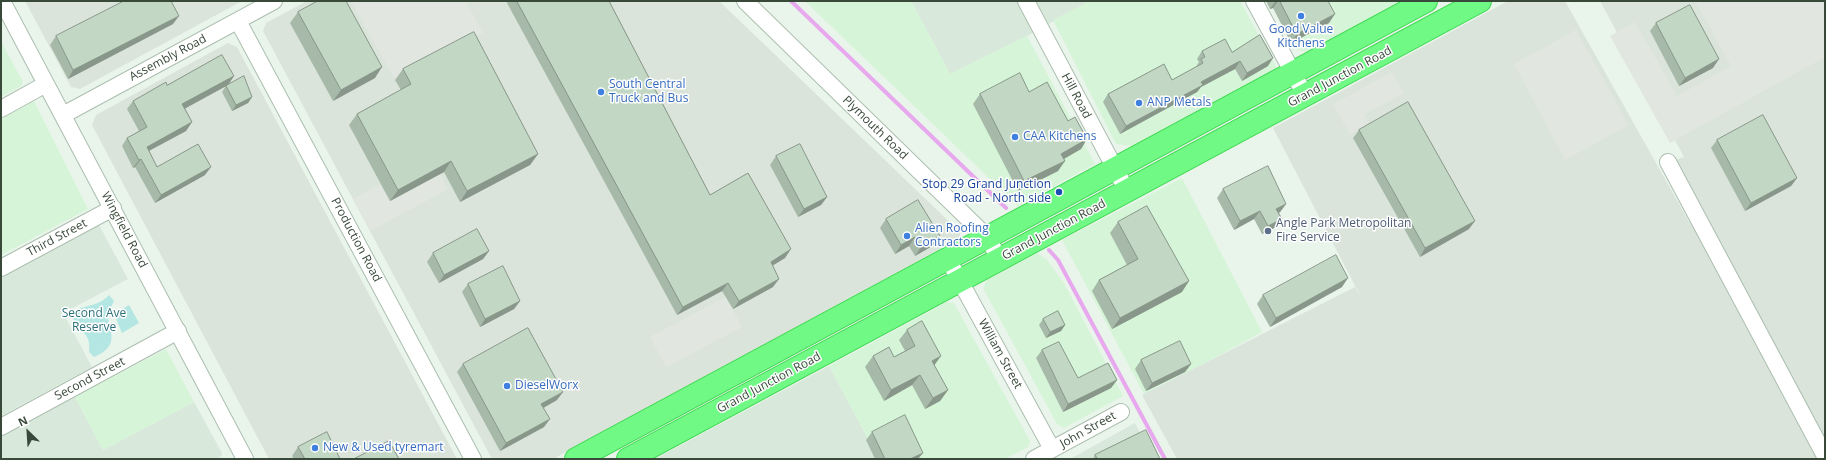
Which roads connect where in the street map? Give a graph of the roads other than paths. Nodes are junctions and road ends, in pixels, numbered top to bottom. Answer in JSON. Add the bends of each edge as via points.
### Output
{"nodes":[{"id":1,"x":2,"y":1,"type":"edge"},
{"id":2,"x":274,"y":1,"type":"edge"},
{"id":3,"x":745,"y":1,"type":"edge"},
{"id":4,"x":1026,"y":1,"type":"edge"},
{"id":5,"x":1254,"y":1,"type":"edge"},
{"id":6,"x":1426,"y":1,"type":"edge"},
{"id":7,"x":1480,"y":1,"type":"edge"},
{"id":8,"x":238,"y":21,"type":"junction"},
{"id":9,"x":1293,"y":73,"type":"junction"},
{"id":10,"x":46,"y":84,"type":"junction"},
{"id":11,"x":1305,"y":95,"type":"junction"},
{"id":12,"x":1,"y":109,"type":"edge"},
{"id":13,"x":63,"y":115,"type":"junction"},
{"id":14,"x":1211,"y":117,"type":"junction"},
{"id":15,"x":1224,"y":138,"type":"junction"},
{"id":16,"x":1668,"y":162,"type":"dead end"},
{"id":17,"x":1115,"y":169,"type":"junction"},
{"id":18,"x":1127,"y":191,"type":"junction"},
{"id":19,"x":113,"y":208,"type":"junction"},
{"id":20,"x":988,"y":238,"type":"junction"},
{"id":21,"x":948,"y":259,"type":"junction"},
{"id":22,"x":999,"y":259,"type":"junction"},
{"id":23,"x":1,"y":268,"type":"edge"},
{"id":24,"x":960,"y":280,"type":"junction"},
{"id":25,"x":816,"y":330,"type":"junction"},
{"id":26,"x":178,"y":331,"type":"junction"},
{"id":27,"x":827,"y":352,"type":"junction"},
{"id":28,"x":1121,"y":412,"type":"dead end"},
{"id":29,"x":1,"y":427,"type":"edge"},
{"id":30,"x":1052,"y":449,"type":"junction"},
{"id":31,"x":1825,"y":456,"type":"edge"},
{"id":32,"x":241,"y":457,"type":"edge"},
{"id":33,"x":474,"y":459,"type":"edge"},
{"id":34,"x":576,"y":459,"type":"edge"},
{"id":35,"x":628,"y":459,"type":"edge"},
{"id":36,"x":1034,"y":459,"type":"edge"}],
"edges":[{"from":1,"to":10,"type":"street","name":"Wingfield Road"},
{"from":2,"to":8,"type":"street","name":"Assembly Road"},
{"from":3,"to":20,"type":"street","name":"Plymouth Road"},
{"from":4,"to":17,"type":"street","name":"Hill Road"},
{"from":5,"to":9,"type":"street"},
{"from":6,"to":9,"type":"highway","name":"Grand Junction Road"},
{"from":7,"to":11,"type":"highway","name":"Grand Junction Road"},
{"from":8,"to":13,"type":"street","name":"Assembly Road"},
{"from":8,"to":33,"type":"street","name":"Production Road"},
{"from":9,"to":11,"type":"street"},
{"from":9,"to":14,"type":"highway","name":"Grand Junction Road"},
{"from":10,"to":12,"type":"street"},
{"from":10,"to":13,"type":"street","name":"Wingfield Road"},
{"from":11,"to":15,"type":"highway","name":"Grand Junction Road"},
{"from":13,"to":19,"type":"street","name":"Wingfield Road"},
{"from":14,"to":15,"type":"street"},
{"from":14,"to":17,"type":"highway","name":"Grand Junction Road"},
{"from":15,"to":18,"type":"highway","name":"Grand Junction Road"},
{"from":16,"to":31,"type":"street"},
{"from":17,"to":18,"type":"street","name":"Hill Road"},
{"from":17,"to":20,"type":"highway","name":"Grand Junction Road"},
{"from":18,"to":22,"type":"highway","name":"Grand Junction Road"},
{"from":19,"to":23,"type":"street","name":"Third Street"},
{"from":19,"to":26,"type":"street","name":"Wingfield Road"},
{"from":20,"to":21,"type":"highway","name":"Grand Junction Road"},
{"from":20,"to":22,"type":"street","name":"Plymouth Road"},
{"from":21,"to":24,"type":"street","name":"William Street"},
{"from":21,"to":25,"type":"highway","name":"Grand Junction Road"},
{"from":22,"to":24,"type":"highway","name":"Grand Junction Road"},
{"from":24,"to":27,"type":"highway","name":"Grand Junction Road"},
{"from":24,"to":30,"type":"street","name":"William Street"},
{"from":25,"to":27,"type":"highway"},
{"from":25,"to":34,"type":"highway","name":"Grand Junction Road"},
{"from":26,"to":29,"type":"street","name":"Second Street"},
{"from":26,"to":32,"type":"street","name":"Wingfield Road"},
{"from":27,"to":35,"type":"highway","name":"Grand Junction Road"},
{"from":28,"to":30,"type":"street","name":"John Street"},
{"from":30,"to":36,"type":"street","name":"John Street"}]}
